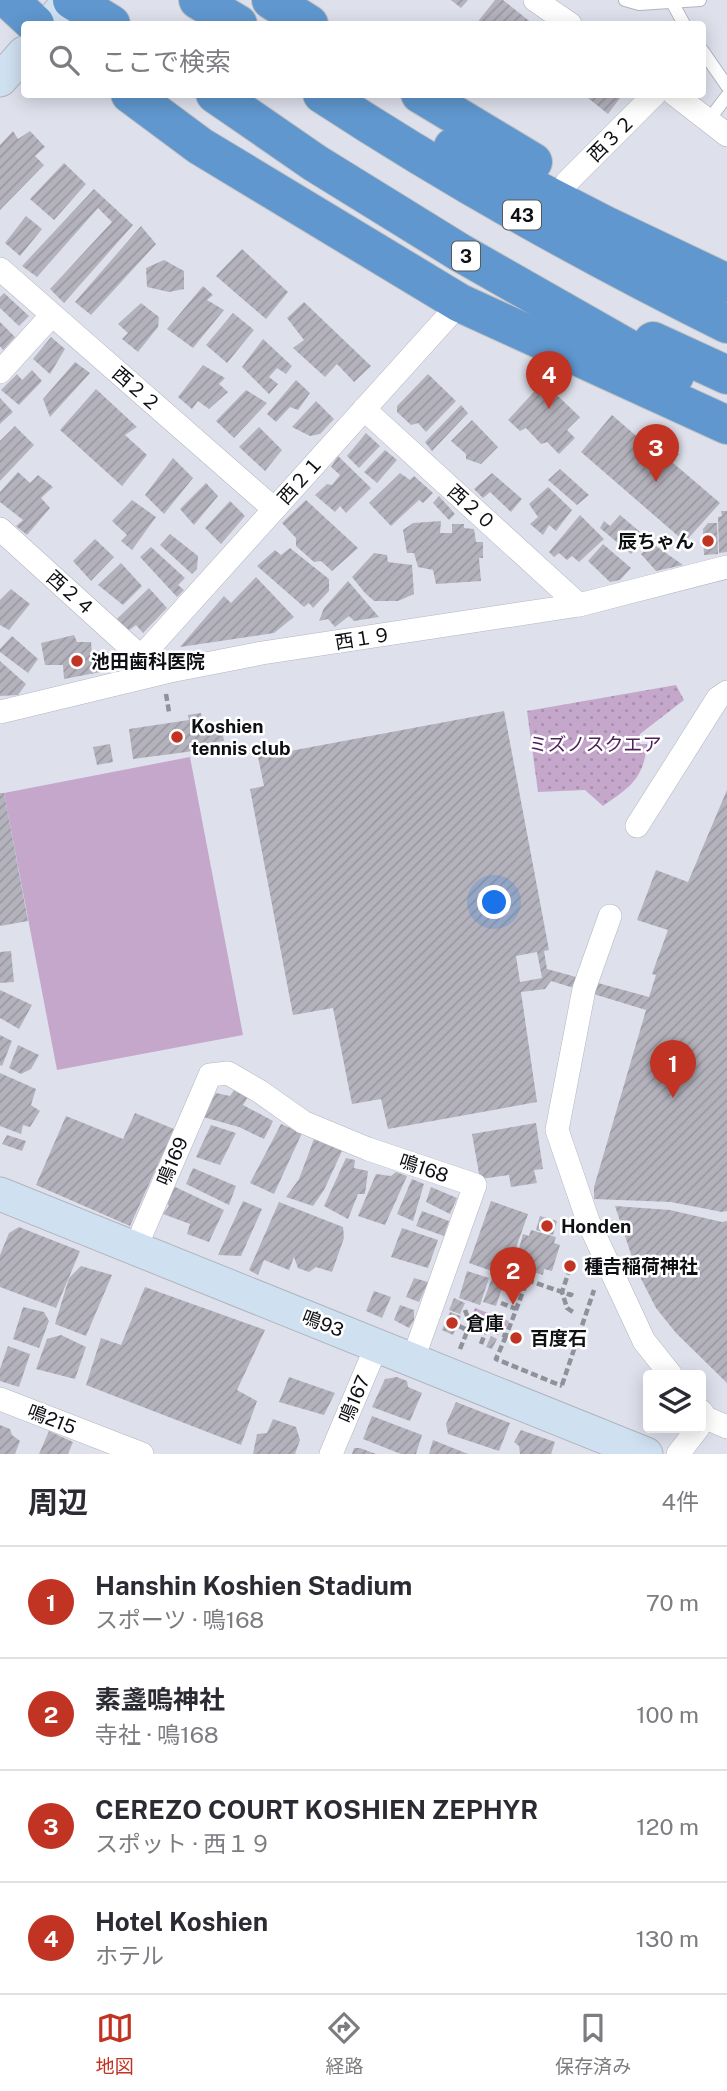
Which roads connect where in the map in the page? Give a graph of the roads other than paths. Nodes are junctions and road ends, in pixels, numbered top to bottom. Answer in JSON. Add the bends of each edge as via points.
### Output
{"nodes":[{"id":1,"x":9,"y":0,"type":"edge"},
{"id":2,"x":70,"y":0,"type":"edge"},
{"id":3,"x":90,"y":0,"type":"edge"},
{"id":4,"x":177,"y":0,"type":"edge"},
{"id":5,"x":198,"y":0,"type":"edge"},
{"id":6,"x":271,"y":0,"type":"edge"},
{"id":7,"x":535,"y":0,"type":"edge"},
{"id":8,"x":625,"y":0,"type":"edge"},
{"id":9,"x":700,"y":0,"type":"edge"},
{"id":10,"x":674,"y":2,"type":"edge"},
{"id":11,"x":32,"y":21,"type":"edge"},
{"id":12,"x":52,"y":21,"type":"edge"},
{"id":13,"x":106,"y":21,"type":"edge"},
{"id":14,"x":117,"y":21,"type":"edge"},
{"id":15,"x":210,"y":21,"type":"edge"},
{"id":16,"x":234,"y":21,"type":"edge"},
{"id":17,"x":304,"y":21,"type":"edge"},
{"id":18,"x":566,"y":21,"type":"edge"},
{"id":19,"x":683,"y":21,"type":"edge"},
{"id":20,"x":21,"y":56,"type":"edge"},
{"id":21,"x":706,"y":56,"type":"edge"},
{"id":22,"x":0,"y":80,"type":"edge"},
{"id":23,"x":727,"y":86,"type":"edge"},
{"id":24,"x":727,"y":96,"type":"edge"},
{"id":25,"x":135,"y":98,"type":"edge"},
{"id":26,"x":221,"y":98,"type":"edge"},
{"id":27,"x":228,"y":98,"type":"edge"},
{"id":28,"x":328,"y":98,"type":"edge"},
{"id":29,"x":363,"y":98,"type":"edge"},
{"id":30,"x":427,"y":98,"type":"edge"},
{"id":31,"x":651,"y":98,"type":"edge"},
{"id":32,"x":679,"y":98,"type":"edge"},
{"id":33,"x":708,"y":121,"type":"junction"},
{"id":34,"x":727,"y":135,"type":"edge"},
{"id":35,"x":567,"y":182,"type":"junction"},
{"id":36,"x":727,"y":261,"type":"edge"},
{"id":37,"x":0,"y":270,"type":"edge"},
{"id":38,"x":727,"y":283,"type":"edge"},
{"id":39,"x":460,"y":303,"type":"junction"},
{"id":40,"x":52,"y":315,"type":"junction"},
{"id":41,"x":727,"y":324,"type":"edge"},
{"id":42,"x":0,"y":372,"type":"edge"},
{"id":43,"x":727,"y":376,"type":"edge"},
{"id":44,"x":727,"y":401,"type":"edge"},
{"id":45,"x":364,"y":409,"type":"junction"},
{"id":46,"x":727,"y":425,"type":"edge"},
{"id":47,"x":274,"y":509,"type":"junction"},
{"id":48,"x":0,"y":529,"type":"edge"},
{"id":49,"x":727,"y":566,"type":"edge"},
{"id":50,"x":579,"y":605,"type":"junction"},
{"id":51,"x":140,"y":668,"type":"junction"},
{"id":52,"x":727,"y":692,"type":"edge"},
{"id":53,"x":0,"y":712,"type":"edge"},
{"id":54,"x":637,"y":826,"type":"dead end"},
{"id":55,"x":610,"y":916,"type":"dead end"},
{"id":56,"x":210,"y":1074,"type":"joint"},
{"id":57,"x":0,"y":1194,"type":"edge"},
{"id":58,"x":135,"y":1249,"type":"junction"},
{"id":59,"x":377,"y":1345,"type":"junction"},
{"id":60,"x":410,"y":1358,"type":"junction"},
{"id":61,"x":667,"y":1370,"type":"edge"},
{"id":62,"x":0,"y":1399,"type":"edge"},
{"id":63,"x":707,"y":1422,"type":"edge"},
{"id":64,"x":142,"y":1454,"type":"edge"},
{"id":65,"x":331,"y":1454,"type":"edge"},
{"id":66,"x":646,"y":1454,"type":"edge"},
{"id":67,"x":678,"y":1454,"type":"edge"}],
"edges":[{"from":1,"to":11,"type":"highway"},
{"from":2,"to":12,"type":"street"},
{"from":2,"to":13,"type":"highway"},
{"from":3,"to":14,"type":"highway"},
{"from":4,"to":15,"type":"highway"},
{"from":5,"to":16,"type":"highway"},
{"from":6,"to":17,"type":"highway"},
{"from":7,"to":18,"type":"street"},
{"from":8,"to":10,"type":"lane"},
{"from":9,"to":10,"type":"lane"},
{"from":10,"to":19,"type":"lane"},
{"from":20,"to":22,"type":"street"},
{"from":21,"to":23,"type":"lane"},
{"from":24,"to":33,"type":"lane"},
{"from":25,"to":39,"type":"highway","via":[[200,146]]},
{"from":26,"to":44,"type":"highway","number":"3","via":[[459,252],[642,358]]},
{"from":27,"to":43,"type":"highway","via":[[357,181],[505,266]]},
{"from":28,"to":41,"type":"highway","number":"43","via":[[607,263]]},
{"from":29,"to":38,"type":"highway","via":[[605,226]]},
{"from":30,"to":35,"type":"highway"},
{"from":31,"to":35,"type":"street","name":"西３２"},
{"from":32,"to":33,"type":"street"},
{"from":33,"to":34,"type":"street"},
{"from":35,"to":36,"type":"highway"},
{"from":37,"to":40,"type":"street","name":"西２２"},
{"from":39,"to":45,"type":"street","name":"西２１"},
{"from":39,"to":46,"type":"highway"},
{"from":40,"to":42,"type":"street"},
{"from":40,"to":47,"type":"street","name":"西２２"},
{"from":45,"to":47,"type":"street","name":"西２１"},
{"from":45,"to":50,"type":"street","name":"西２０"},
{"from":47,"to":51,"type":"street","name":"西２１"},
{"from":48,"to":51,"type":"street","name":"西２４"},
{"from":49,"to":50,"type":"street","name":"西１９"},
{"from":50,"to":51,"type":"street","name":"西１９"},
{"from":51,"to":53,"type":"street","name":"西１９"},
{"from":52,"to":54,"type":"street","via":[[718,698]]},
{"from":55,"to":61,"type":"street","via":[[584,989],[557,1130],[588,1221],[644,1341]]},
{"from":56,"to":58,"type":"street","name":"鳴169"},
{"from":56,"to":60,"type":"street","name":"鳴168","via":[[228,1073],[303,1122],[475,1185]]},
{"from":57,"to":58,"type":"street","name":"鳴93"},
{"from":58,"to":59,"type":"street","name":"鳴93"},
{"from":59,"to":60,"type":"street","name":"鳴93"},
{"from":59,"to":65,"type":"street","name":"鳴167"},
{"from":60,"to":66,"type":"street","name":"鳴93"},
{"from":62,"to":64,"type":"street","name":"鳴215"},
{"from":63,"to":67,"type":"street"}]}
